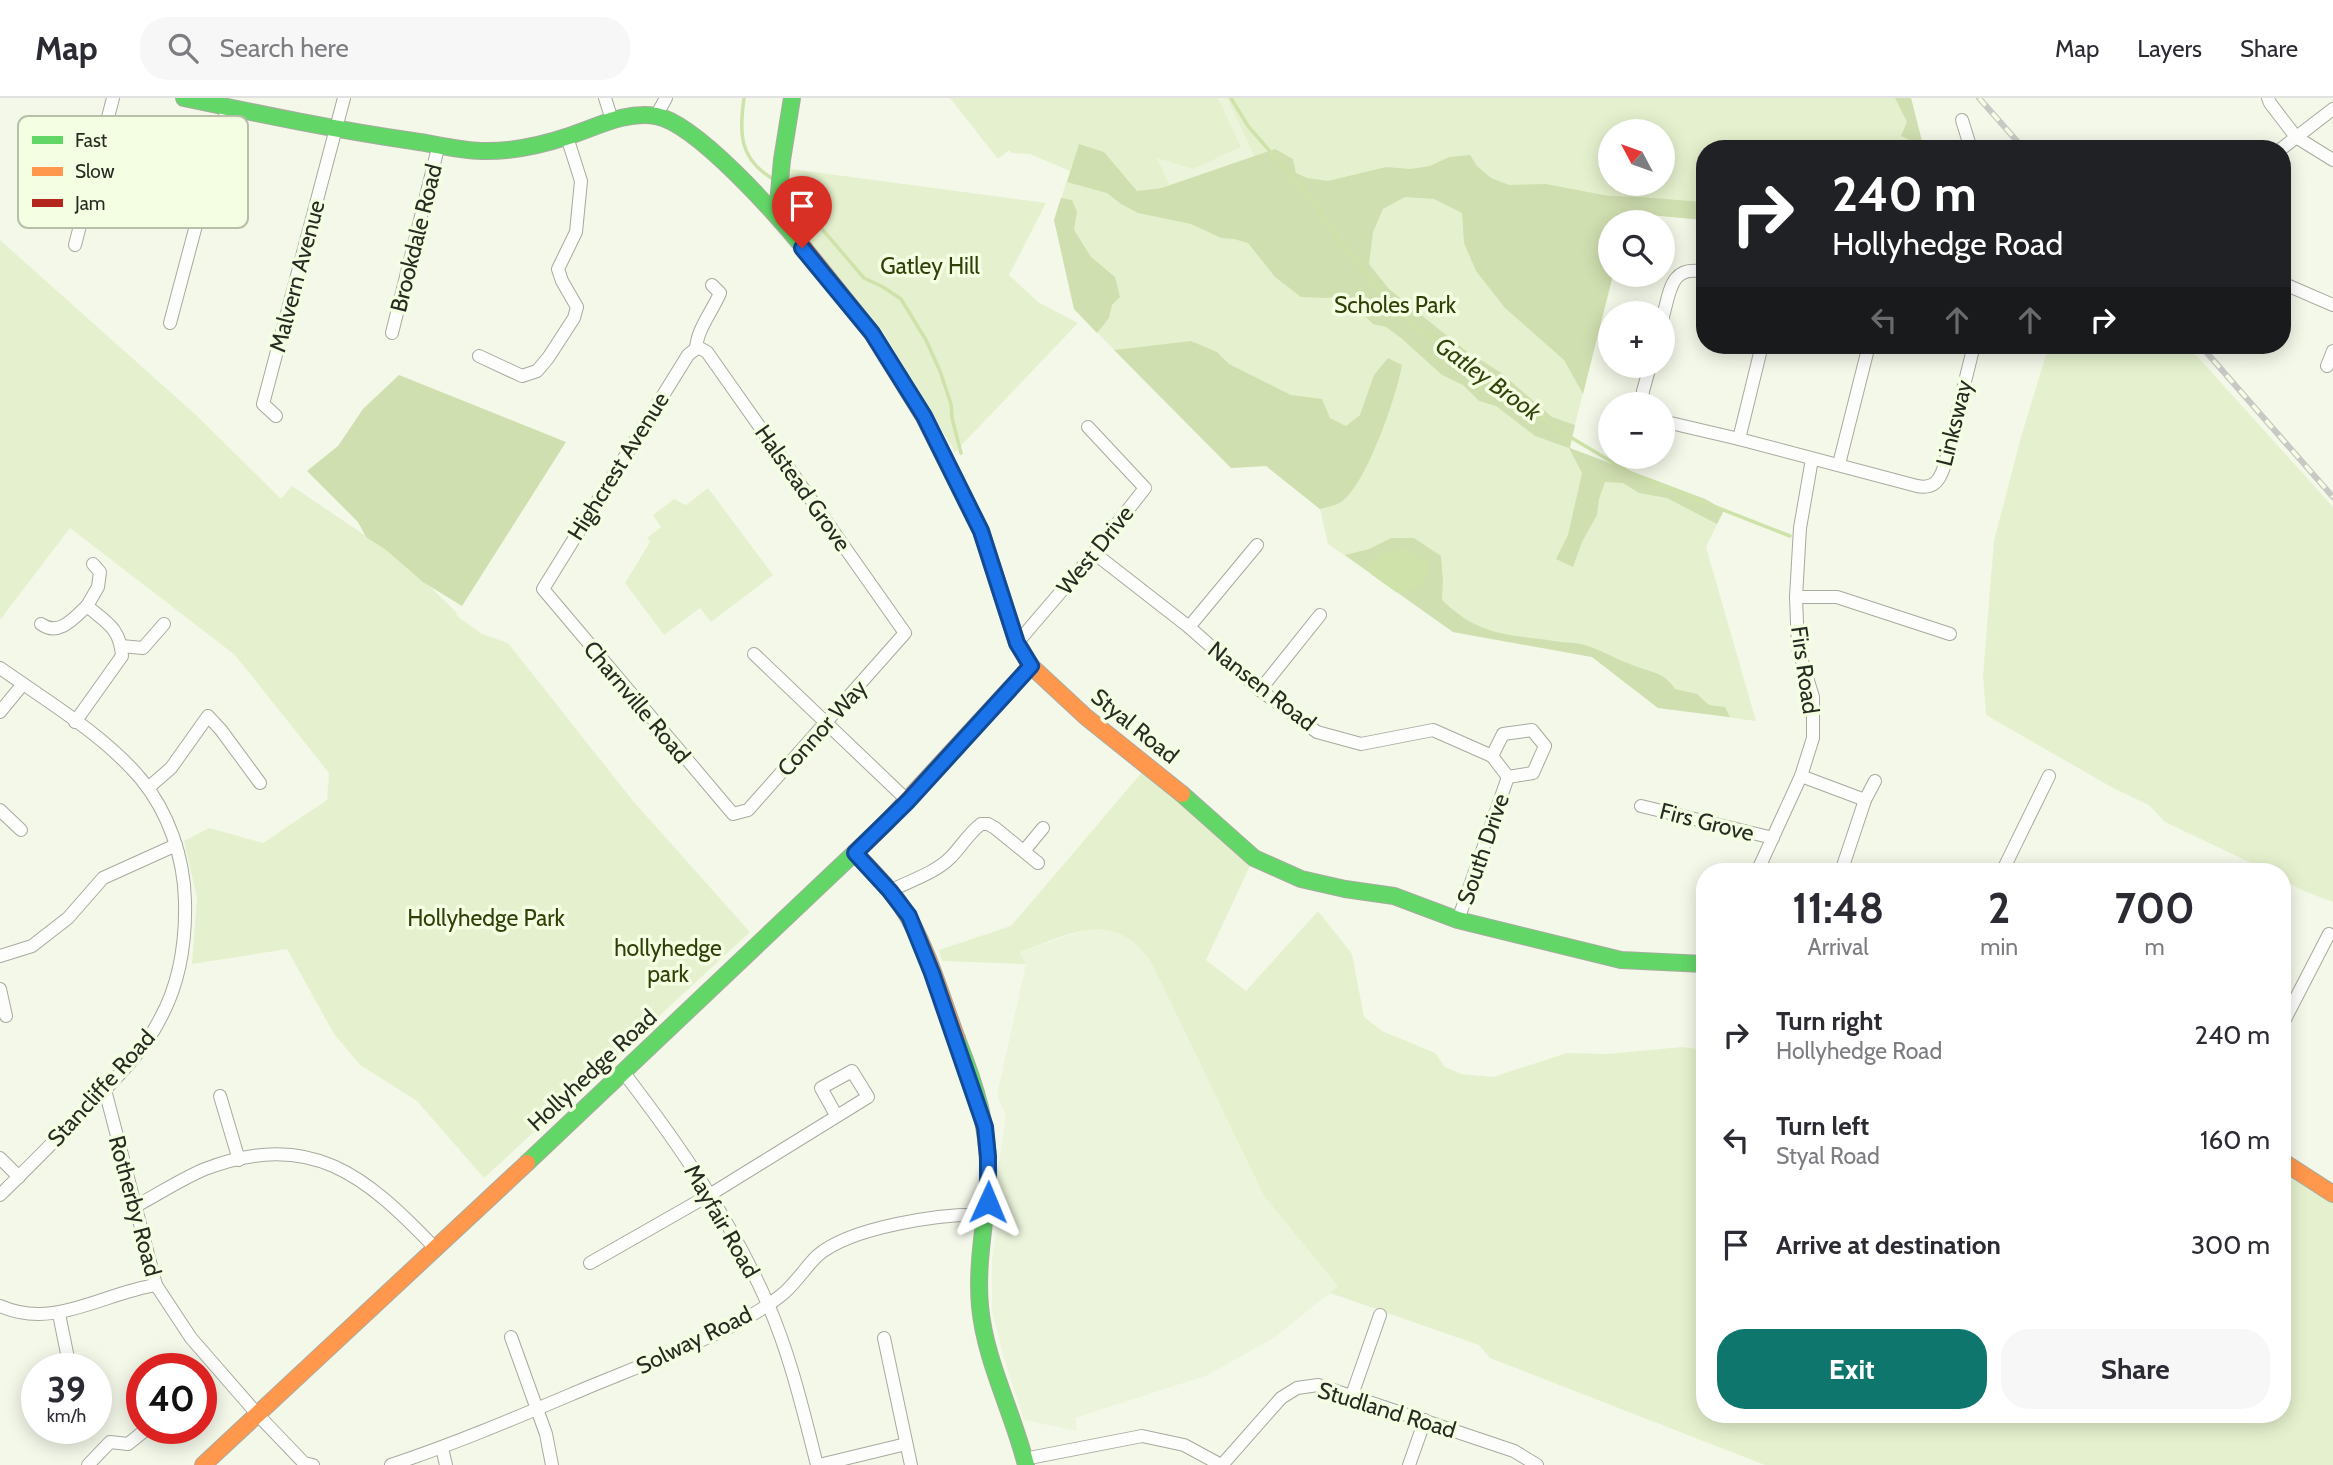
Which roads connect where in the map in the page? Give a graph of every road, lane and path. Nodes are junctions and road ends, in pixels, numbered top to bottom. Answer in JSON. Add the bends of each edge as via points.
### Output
{"nodes":[{"id":1,"x":113,"y":98,"type":"edge"},
{"id":2,"x":184,"y":98,"type":"edge"},
{"id":3,"x":344,"y":98,"type":"edge"},
{"id":4,"x":605,"y":98,"type":"edge"},
{"id":5,"x":666,"y":98,"type":"edge"},
{"id":6,"x":792,"y":98,"type":"edge"},
{"id":7,"x":2268,"y":98,"type":"edge"},
{"id":8,"x":227,"y":109,"type":"junction"},
{"id":9,"x":2333,"y":109,"type":"edge"},
{"id":10,"x":108,"y":116,"type":"edge"},
{"id":11,"x":225,"y":116,"type":"edge"},
{"id":12,"x":656,"y":116,"type":"junction"},
{"id":13,"x":612,"y":120,"type":"junction"},
{"id":14,"x":1962,"y":120,"type":"dead end"},
{"id":15,"x":336,"y":130,"type":"junction"},
{"id":16,"x":567,"y":137,"type":"junction"},
{"id":17,"x":2296,"y":137,"type":"junction"},
{"id":18,"x":1968,"y":140,"type":"edge"},
{"id":19,"x":2291,"y":141,"type":"edge"},
{"id":20,"x":439,"y":144,"type":"junction"},
{"id":21,"x":2333,"y":160,"type":"edge"},
{"id":22,"x":776,"y":215,"type":"junction"},
{"id":23,"x":79,"y":228,"type":"edge"},
{"id":24,"x":195,"y":228,"type":"edge"},
{"id":25,"x":75,"y":245,"type":"dead end"},
{"id":26,"x":1696,"y":271,"type":"edge"},
{"id":27,"x":712,"y":285,"type":"dead end"},
{"id":28,"x":2291,"y":286,"type":"edge"},
{"id":29,"x":1668,"y":301,"type":"edge"},
{"id":30,"x":2333,"y":305,"type":"edge"},
{"id":31,"x":170,"y":323,"type":"dead end"},
{"id":32,"x":392,"y":333,"type":"dead end"},
{"id":33,"x":697,"y":348,"type":"junction"},
{"id":34,"x":2333,"y":351,"type":"edge"},
{"id":35,"x":1760,"y":354,"type":"edge"},
{"id":36,"x":1867,"y":354,"type":"edge"},
{"id":37,"x":1972,"y":354,"type":"edge"},
{"id":38,"x":479,"y":356,"type":"dead end"},
{"id":39,"x":2327,"y":366,"type":"dead end"},
{"id":40,"x":276,"y":416,"type":"dead end"},
{"id":41,"x":1675,"y":424,"type":"edge"},
{"id":42,"x":1088,"y":427,"type":"dead end"},
{"id":43,"x":1739,"y":439,"type":"junction"},
{"id":44,"x":1812,"y":459,"type":"junction"},
{"id":45,"x":1839,"y":464,"type":"junction"},
{"id":46,"x":1257,"y":545,"type":"dead end"},
{"id":47,"x":1094,"y":553,"type":"junction"},
{"id":48,"x":93,"y":564,"type":"dead end"},
{"id":49,"x":542,"y":589,"type":"joint"},
{"id":50,"x":1796,"y":597,"type":"junction"},
{"id":51,"x":86,"y":606,"type":"junction"},
{"id":52,"x":1320,"y":615,"type":"dead end"},
{"id":53,"x":41,"y":624,"type":"dead end"},
{"id":54,"x":164,"y":625,"type":"dead end"},
{"id":55,"x":1189,"y":627,"type":"junction"},
{"id":56,"x":905,"y":633,"type":"joint"},
{"id":57,"x":1950,"y":634,"type":"dead end"},
{"id":58,"x":1017,"y":643,"type":"junction"},
{"id":59,"x":121,"y":646,"type":"junction"},
{"id":60,"x":754,"y":654,"type":"dead end"},
{"id":61,"x":1031,"y":666,"type":"junction"},
{"id":62,"x":0,"y":668,"type":"edge"},
{"id":63,"x":23,"y":684,"type":"junction"},
{"id":64,"x":1260,"y":690,"type":"junction"},
{"id":65,"x":0,"y":712,"type":"edge"},
{"id":66,"x":75,"y":722,"type":"junction"},
{"id":67,"x":826,"y":723,"type":"junction"},
{"id":68,"x":1493,"y":756,"type":"junction"},
{"id":69,"x":1801,"y":776,"type":"junction"},
{"id":70,"x":2049,"y":776,"type":"dead end"},
{"id":71,"x":1508,"y":777,"type":"junction"},
{"id":72,"x":1875,"y":781,"type":"dead end"},
{"id":73,"x":260,"y":783,"type":"dead end"},
{"id":74,"x":148,"y":788,"type":"junction"},
{"id":75,"x":1865,"y":800,"type":"junction"},
{"id":76,"x":908,"y":801,"type":"junction"},
{"id":77,"x":1641,"y":806,"type":"dead end"},
{"id":78,"x":0,"y":810,"type":"edge"},
{"id":79,"x":733,"y":814,"type":"joint"},
{"id":80,"x":1043,"y":828,"type":"dead end"},
{"id":81,"x":21,"y":830,"type":"dead end"},
{"id":82,"x":1773,"y":838,"type":"junction"},
{"id":83,"x":176,"y":845,"type":"junction"},
{"id":84,"x":1024,"y":851,"type":"junction"},
{"id":85,"x":855,"y":853,"type":"junction"},
{"id":86,"x":1038,"y":863,"type":"dead end"},
{"id":87,"x":1761,"y":863,"type":"edge"},
{"id":88,"x":1844,"y":863,"type":"edge"},
{"id":89,"x":2006,"y":863,"type":"edge"},
{"id":90,"x":890,"y":891,"type":"junction"},
{"id":91,"x":1458,"y":920,"type":"junction"},
{"id":92,"x":2329,"y":934,"type":"dead end"},
{"id":93,"x":0,"y":956,"type":"edge"},
{"id":94,"x":1696,"y":964,"type":"edge"},
{"id":95,"x":0,"y":989,"type":"edge"},
{"id":96,"x":2291,"y":1008,"type":"edge"},
{"id":97,"x":6,"y":1016,"type":"dead end"},
{"id":98,"x":624,"y":1073,"type":"junction"},
{"id":99,"x":105,"y":1090,"type":"junction"},
{"id":100,"x":220,"y":1096,"type":"dead end"},
{"id":101,"x":836,"y":1115,"type":"dead end"},
{"id":102,"x":0,"y":1157,"type":"edge"},
{"id":103,"x":239,"y":1160,"type":"junction"},
{"id":104,"x":2291,"y":1167,"type":"edge"},
{"id":105,"x":19,"y":1177,"type":"junction"},
{"id":106,"x":711,"y":1194,"type":"junction"},
{"id":107,"x":2333,"y":1194,"type":"edge"},
{"id":108,"x":0,"y":1195,"type":"edge"},
{"id":109,"x":134,"y":1207,"type":"junction"},
{"id":110,"x":986,"y":1214,"type":"junction"},
{"id":111,"x":435,"y":1248,"type":"junction"},
{"id":112,"x":590,"y":1263,"type":"dead end"},
{"id":113,"x":156,"y":1285,"type":"junction"},
{"id":114,"x":768,"y":1304,"type":"junction"},
{"id":115,"x":0,"y":1306,"type":"edge"},
{"id":116,"x":59,"y":1314,"type":"junction"},
{"id":117,"x":1380,"y":1315,"type":"dead end"},
{"id":118,"x":511,"y":1337,"type":"dead end"},
{"id":119,"x":884,"y":1338,"type":"dead end"},
{"id":120,"x":67,"y":1353,"type":"edge"},
{"id":121,"x":1352,"y":1395,"type":"junction"},
{"id":122,"x":537,"y":1409,"type":"junction"},
{"id":123,"x":258,"y":1415,"type":"junction"},
{"id":124,"x":1425,"y":1420,"type":"junction"},
{"id":125,"x":126,"y":1444,"type":"edge"},
{"id":126,"x":906,"y":1444,"type":"junction"},
{"id":127,"x":442,"y":1448,"type":"junction"},
{"id":128,"x":1025,"y":1462,"type":"edge"},
{"id":129,"x":89,"y":1465,"type":"edge"},
{"id":130,"x":203,"y":1465,"type":"edge"},
{"id":131,"x":313,"y":1465,"type":"edge"},
{"id":132,"x":391,"y":1465,"type":"edge"},
{"id":133,"x":446,"y":1465,"type":"edge"},
{"id":134,"x":552,"y":1465,"type":"edge"},
{"id":135,"x":818,"y":1465,"type":"edge"},
{"id":136,"x":911,"y":1465,"type":"edge"},
{"id":137,"x":1221,"y":1465,"type":"edge"},
{"id":138,"x":1409,"y":1465,"type":"edge"},
{"id":139,"x":1537,"y":1465,"type":"edge"}],
"edges":[{"from":1,"to":10,"type":"street"},
{"from":2,"to":8,"type":"main road"},
{"from":3,"to":15,"type":"street"},
{"from":4,"to":13,"type":"street"},
{"from":5,"to":12,"type":"street"},
{"from":6,"to":22,"type":"main road"},
{"from":7,"to":17,"type":"street"},
{"from":8,"to":11,"type":"street"},
{"from":8,"to":15,"type":"main road"},
{"from":9,"to":17,"type":"street"},
{"from":12,"to":13,"type":"main road"},
{"from":12,"to":22,"type":"main road","name":"Styal Road","via":[[702,142]]},
{"from":13,"to":16,"type":"main road"},
{"from":14,"to":18,"type":"street"},
{"from":15,"to":20,"type":"main road"},
{"from":15,"to":40,"type":"street","name":"Malvern Avenue","via":[[263,404]]},
{"from":16,"to":20,"type":"main road","via":[[505,151]]},
{"from":16,"to":38,"type":"street","via":[[581,181],[576,232],[558,268],[577,307],[574,318],[537,371],[522,376]]},
{"from":17,"to":19,"type":"street"},
{"from":17,"to":21,"type":"street"},
{"from":20,"to":32,"type":"street","name":"Brookdale Road"},
{"from":22,"to":58,"type":"main road","name":"Styal Road","via":[[872,333],[924,416],[981,531]]},
{"from":23,"to":25,"type":"street"},
{"from":24,"to":31,"type":"street"},
{"from":26,"to":29,"type":"street","via":[[1679,274]]},
{"from":27,"to":33,"type":"street","name":"Highcrest Avenue","via":[[720,293],[696,337]]},
{"from":28,"to":30,"type":"street"},
{"from":33,"to":49,"type":"street","name":"Highcrest Avenue","via":[[680,366]]},
{"from":33,"to":56,"type":"street","name":"Halstead Grove","via":[[707,352]]},
{"from":34,"to":39,"type":"street"},
{"from":35,"to":43,"type":"street"},
{"from":36,"to":45,"type":"street"},
{"from":37,"to":45,"type":"street","name":"Linksway","via":[[1944,467],[1934,485],[1917,486]]},
{"from":41,"to":43,"type":"street","name":"Linksway"},
{"from":42,"to":47,"type":"street","name":"West Drive","via":[[1145,488]]},
{"from":43,"to":44,"type":"street","name":"Linksway"},
{"from":44,"to":45,"type":"street","name":"Linksway"},
{"from":44,"to":50,"type":"street","name":"Firs Road","via":[[1800,528]]},
{"from":46,"to":55,"type":"street"},
{"from":47,"to":55,"type":"street","name":"Nansen Road"},
{"from":47,"to":58,"type":"street","name":"West Drive"},
{"from":48,"to":51,"type":"street","via":[[100,572],[98,587]]},
{"from":49,"to":79,"type":"street","name":"Charnville Road"},
{"from":50,"to":57,"type":"street","via":[[1837,597]]},
{"from":50,"to":69,"type":"street","name":"Firs Road","via":[[1798,648],[1812,697],[1813,738]]},
{"from":51,"to":53,"type":"street","via":[[58,629]]},
{"from":51,"to":59,"type":"street","via":[[110,625]]},
{"from":52,"to":64,"type":"street"},
{"from":54,"to":59,"type":"street","via":[[143,648]]},
{"from":55,"to":64,"type":"street","name":"Nansen Road"},
{"from":56,"to":67,"type":"street","name":"Connor Way"},
{"from":58,"to":61,"type":"main road","name":"Styal Road"},
{"from":59,"to":66,"type":"street","via":[[122,656]]},
{"from":60,"to":67,"type":"street"},
{"from":61,"to":76,"type":"main road","name":"Hollyhedge Road"},
{"from":61,"to":91,"type":"main road","name":"Styal Road","via":[[1254,858],[1301,878],[1394,896]]},
{"from":62,"to":63,"type":"street","name":"Stancliffe Road"},
{"from":63,"to":65,"type":"street"},
{"from":63,"to":66,"type":"street","name":"Stancliffe Road"},
{"from":64,"to":68,"type":"street","name":"Nansen Road","via":[[1317,732],[1361,744],[1433,730]]},
{"from":66,"to":74,"type":"street","name":"Stancliffe Road","via":[[114,751]]},
{"from":67,"to":76,"type":"street"},
{"from":67,"to":79,"type":"street","name":"Connor Way","via":[[748,810]]},
{"from":68,"to":71,"type":"street","name":"South Drive"},
{"from":68,"to":71,"type":"street","name":"South Drive","via":[[1503,734],[1532,730],[1545,746],[1533,772]]},
{"from":69,"to":75,"type":"street"},
{"from":69,"to":82,"type":"street","name":"Firs Road"},
{"from":70,"to":89,"type":"street"},
{"from":71,"to":91,"type":"street","name":"South Drive"},
{"from":72,"to":75,"type":"street"},
{"from":73,"to":74,"type":"street","via":[[212,711],[171,768]]},
{"from":74,"to":83,"type":"street","name":"Stancliffe Road"},
{"from":75,"to":88,"type":"street"},
{"from":76,"to":85,"type":"main road","name":"Hollyhedge Road"},
{"from":77,"to":82,"type":"street","name":"Firs Grove"},
{"from":78,"to":81,"type":"street"},
{"from":80,"to":84,"type":"street"},
{"from":82,"to":87,"type":"street","name":"Firs Road"},
{"from":83,"to":93,"type":"street","via":[[103,878],[68,918],[32,946]]},
{"from":83,"to":99,"type":"street","name":"Stancliffe Road","via":[[185,880],[186,924],[179,973],[160,1020]]},
{"from":84,"to":86,"type":"street"},
{"from":84,"to":90,"type":"street","via":[[995,828],[981,824],[950,858]]},
{"from":85,"to":90,"type":"main road"},
{"from":85,"to":98,"type":"main road","name":"Hollyhedge Road"},
{"from":90,"to":110,"type":"main road","via":[[909,916],[978,1102],[988,1157]]},
{"from":91,"to":94,"type":"main road","name":"Styal Road","via":[[1622,960]]},
{"from":92,"to":96,"type":"street"},
{"from":95,"to":97,"type":"street"},
{"from":98,"to":106,"type":"street","name":"Mayfair Road"},
{"from":98,"to":111,"type":"main road","name":"Hollyhedge Road"},
{"from":99,"to":105,"type":"street","name":"Stancliffe Road"},
{"from":99,"to":109,"type":"street","name":"Rotherby Road"},
{"from":100,"to":103,"type":"street"},
{"from":101,"to":106,"type":"street"},
{"from":102,"to":105,"type":"street"},
{"from":103,"to":109,"type":"street","via":[[204,1170]]},
{"from":103,"to":111,"type":"street","via":[[292,1154],[334,1165],[383,1195]]},
{"from":104,"to":107,"type":"main road"},
{"from":105,"to":108,"type":"street","name":"Stancliffe Road"},
{"from":106,"to":112,"type":"street"},
{"from":106,"to":114,"type":"street","name":"Mayfair Road"},
{"from":109,"to":113,"type":"street","name":"Rotherby Road"},
{"from":110,"to":114,"type":"street","name":"Solway Road","via":[[936,1217],[852,1237],[817,1256]]},
{"from":110,"to":128,"type":"main road","via":[[980,1308]]},
{"from":111,"to":123,"type":"main road","name":"Hollyhedge Road"},
{"from":113,"to":116,"type":"street"},
{"from":113,"to":123,"type":"street","name":"Rotherby Road","via":[[191,1338]]},
{"from":114,"to":122,"type":"street","name":"Solway Road","via":[[690,1345]]},
{"from":114,"to":135,"type":"street","name":"Mayfair Road"},
{"from":115,"to":116,"type":"street","via":[[32,1315]]},
{"from":116,"to":120,"type":"street"},
{"from":117,"to":121,"type":"street"},
{"from":118,"to":122,"type":"street"},
{"from":119,"to":126,"type":"street"},
{"from":121,"to":124,"type":"street","name":"Studland Road"},
{"from":121,"to":137,"type":"street","name":"Studland Road","via":[[1318,1385],[1297,1388],[1281,1398]]},
{"from":122,"to":127,"type":"street","name":"Solway Road"},
{"from":122,"to":134,"type":"street"},
{"from":123,"to":130,"type":"main road","name":"Hollyhedge Road"},
{"from":123,"to":131,"type":"street","via":[[304,1463]]},
{"from":124,"to":138,"type":"street"},
{"from":124,"to":139,"type":"street","name":"Studland Road","via":[[1514,1451]]},
{"from":125,"to":129,"type":"street","via":[[110,1442]]},
{"from":126,"to":135,"type":"street"},
{"from":126,"to":136,"type":"street"},
{"from":127,"to":132,"type":"street","name":"Solway Road"},
{"from":127,"to":133,"type":"street"},
{"from":128,"to":137,"type":"street","via":[[1142,1436],[1184,1446]]}]}
